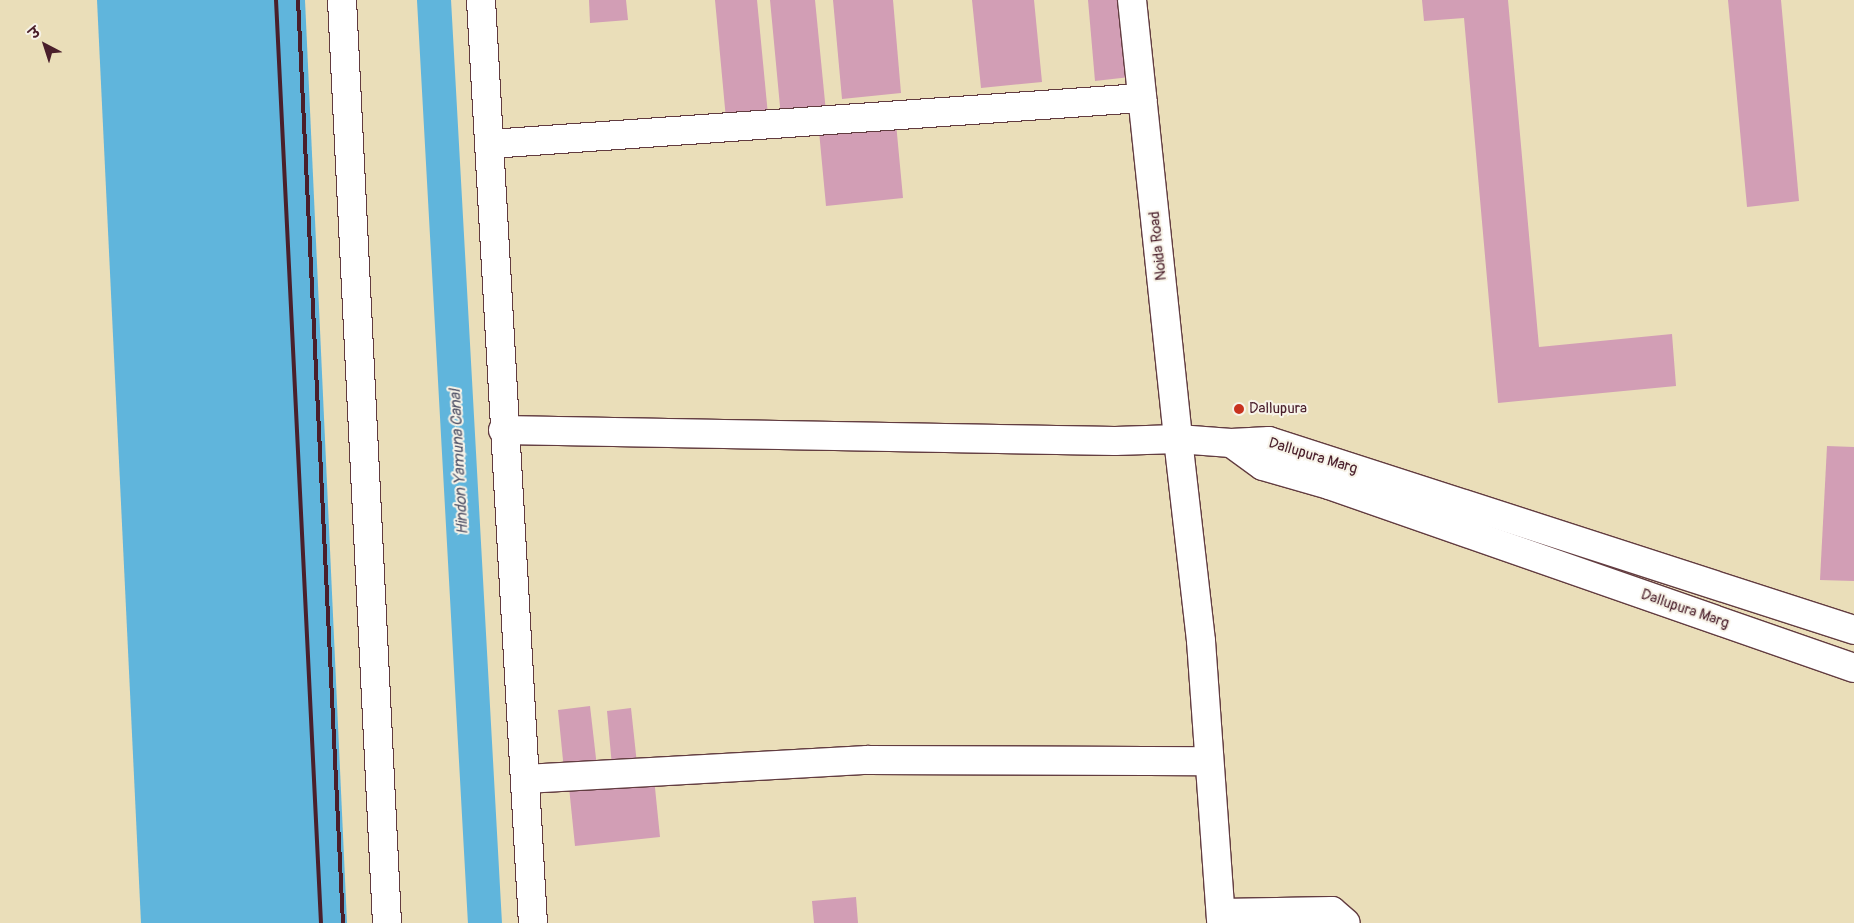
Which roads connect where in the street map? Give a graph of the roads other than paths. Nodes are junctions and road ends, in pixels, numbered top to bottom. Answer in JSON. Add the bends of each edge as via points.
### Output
{"nodes":[{"id":1,"x":342,"y":0,"type":"edge"},
{"id":2,"x":481,"y":0,"type":"edge"},
{"id":3,"x":1132,"y":0,"type":"edge"},
{"id":4,"x":1142,"y":98,"type":"junction"},
{"id":5,"x":490,"y":144,"type":"junction"},
{"id":6,"x":503,"y":430,"type":"junction"},
{"id":7,"x":1178,"y":439,"type":"junction"},
{"id":8,"x":1231,"y":443,"type":"junction"},
{"id":9,"x":1854,"y":630,"type":"edge"},
{"id":10,"x":1854,"y":668,"type":"edge"},
{"id":11,"x":1208,"y":761,"type":"junction"},
{"id":12,"x":525,"y":779,"type":"junction"},
{"id":13,"x":1221,"y":918,"type":"edge"},
{"id":14,"x":387,"y":923,"type":"edge"},
{"id":15,"x":533,"y":923,"type":"edge"},
{"id":16,"x":1346,"y":923,"type":"edge"}],
"edges":[{"from":1,"to":14,"type":"street"},
{"from":2,"to":5,"type":"street"},
{"from":3,"to":4,"type":"street","name":"Noida Road"},
{"from":4,"to":5,"type":"street"},
{"from":4,"to":7,"type":"street","name":"Noida Road"},
{"from":5,"to":6,"type":"street"},
{"from":6,"to":7,"type":"street","via":[[1115,441]]},
{"from":6,"to":12,"type":"street"},
{"from":7,"to":8,"type":"street"},
{"from":7,"to":11,"type":"street","name":"Noida Road","via":[[1201,641]]},
{"from":8,"to":9,"type":"street","name":"Dallupura Marg","via":[[1268,441]]},
{"from":8,"to":10,"type":"street","name":"Dallupura Marg","via":[[1263,466],[1329,485]]},
{"from":11,"to":12,"type":"street","via":[[867,760]]},
{"from":11,"to":13,"type":"street","name":"Noida Road"},
{"from":12,"to":15,"type":"street"},
{"from":13,"to":16,"type":"street","via":[[1332,911]]}]}
